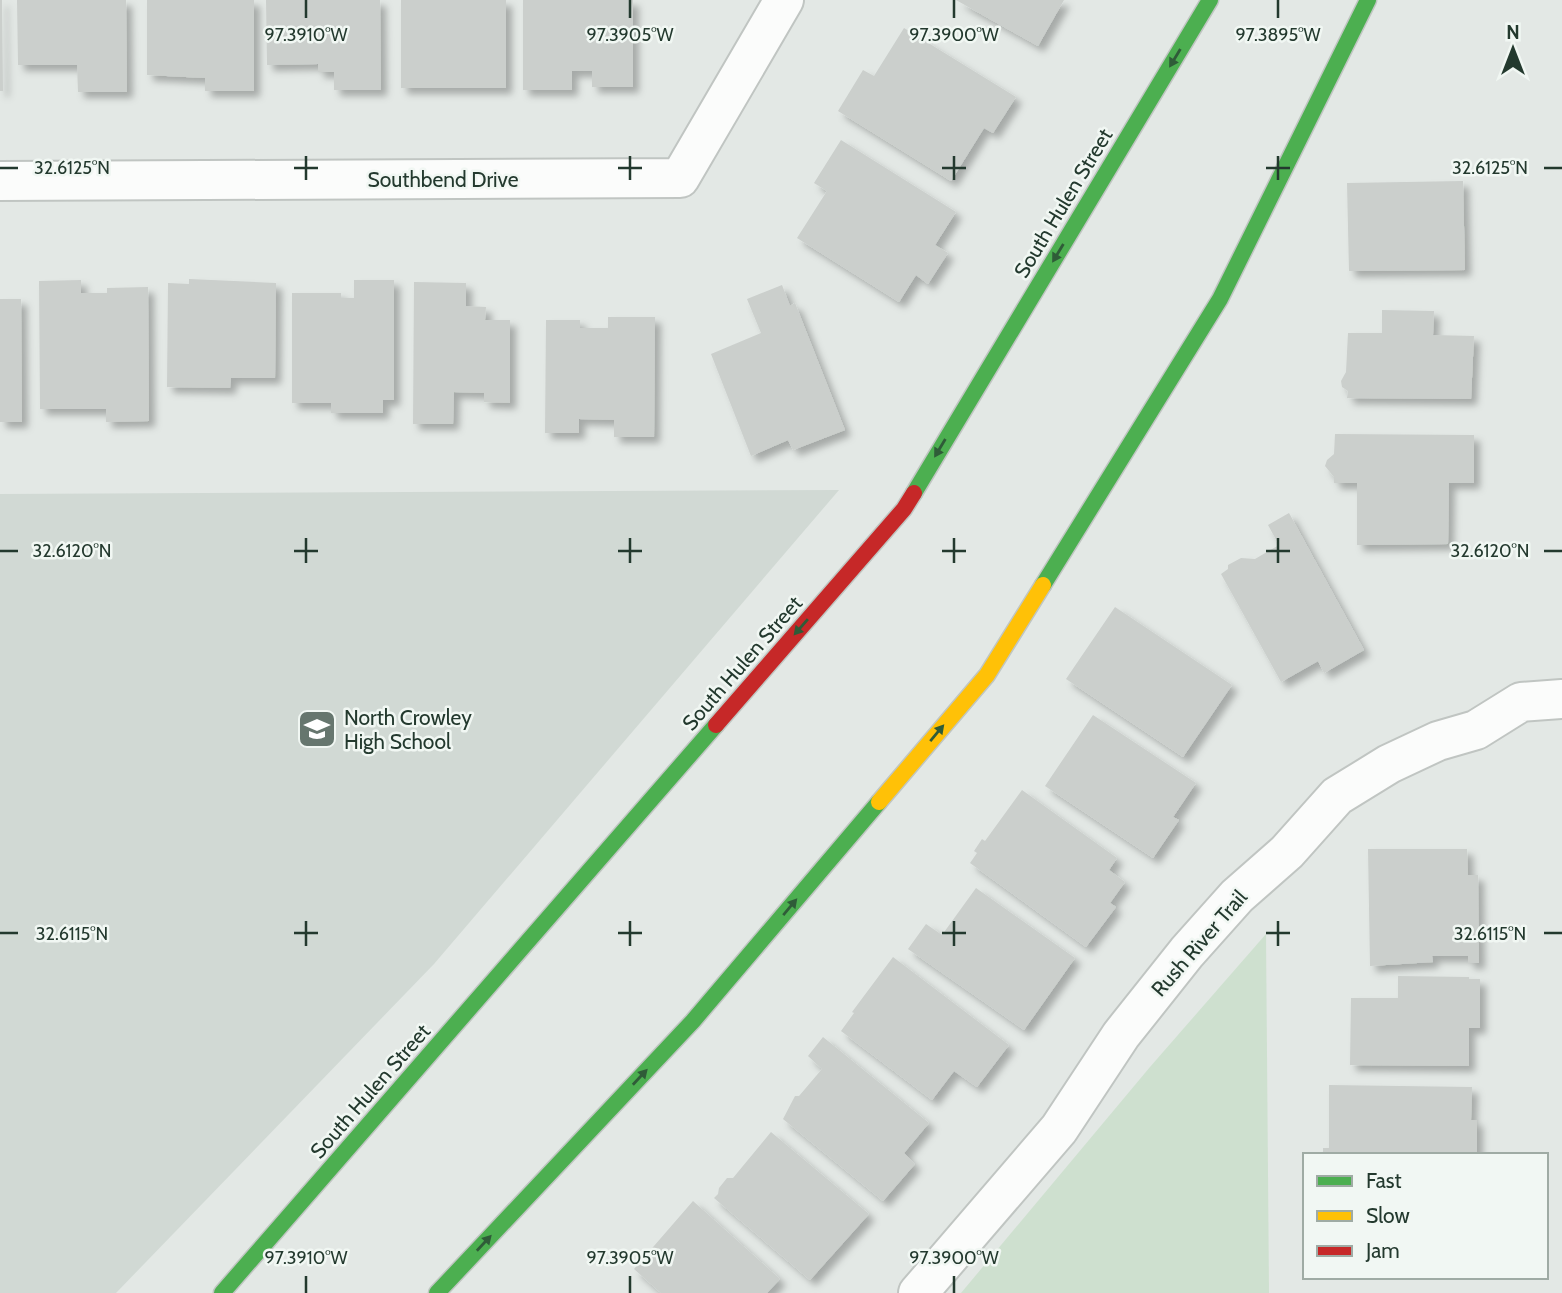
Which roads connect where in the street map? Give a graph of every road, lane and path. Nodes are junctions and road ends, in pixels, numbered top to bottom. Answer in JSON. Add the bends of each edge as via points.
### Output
{"nodes":[{"id":1,"x":783,"y":0,"type":"edge"},
{"id":2,"x":1210,"y":0,"type":"edge"},
{"id":3,"x":1368,"y":0,"type":"edge"},
{"id":4,"x":0,"y":181,"type":"edge"},
{"id":5,"x":1562,"y":699,"type":"edge"},
{"id":6,"x":222,"y":1293,"type":"edge"},
{"id":7,"x":437,"y":1293,"type":"edge"},
{"id":8,"x":918,"y":1293,"type":"edge"}],
"edges":[{"from":1,"to":4,"type":"street","name":"Southbend Drive","via":[[680,178]]},
{"from":2,"to":6,"type":"main road","name":"South Hulen Street","one_way":true,"via":[[904,509]]},
{"from":7,"to":3,"type":"main road","one_way":true,"via":[[693,1021],[987,675],[1220,299]]},
{"from":5,"to":8,"type":"street","name":"Rush River Trail","via":[[1521,702],[1476,730],[1437,741],[1389,764],[1337,796],[1187,952],[1121,1035],[1059,1129]]}]}
